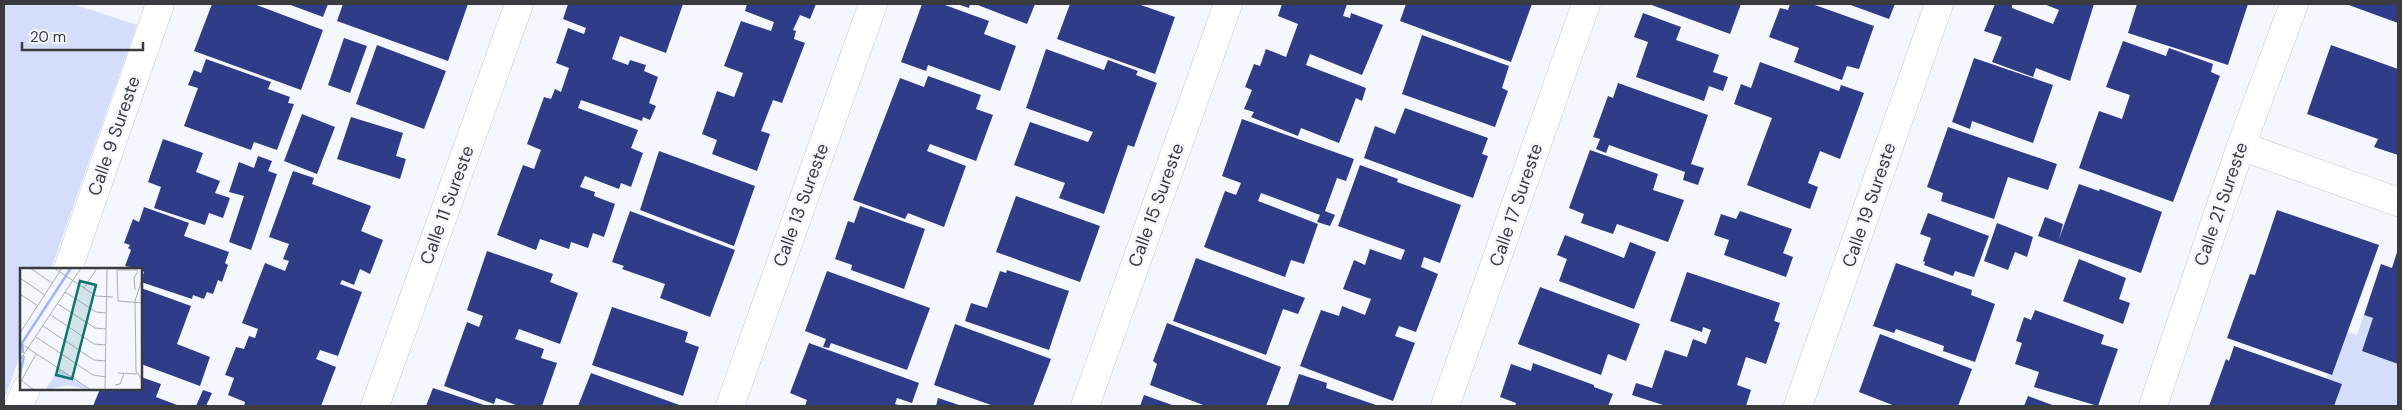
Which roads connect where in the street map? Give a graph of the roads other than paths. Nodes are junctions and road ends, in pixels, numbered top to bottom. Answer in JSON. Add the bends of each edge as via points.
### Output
{"nodes":[{"id":1,"x":160,"y":4,"type":"edge"},
{"id":2,"x":519,"y":4,"type":"edge"},
{"id":3,"x":873,"y":4,"type":"edge"},
{"id":4,"x":1228,"y":4,"type":"edge"},
{"id":5,"x":1586,"y":4,"type":"edge"},
{"id":6,"x":1939,"y":4,"type":"edge"},
{"id":7,"x":2294,"y":4,"type":"edge"},
{"id":8,"x":2241,"y":146,"type":"junction"},
{"id":9,"x":2398,"y":202,"type":"edge"},
{"id":10,"x":68,"y":268,"type":"edge"},
{"id":11,"x":26,"y":390,"type":"edge"},
{"id":12,"x":20,"y":406,"type":"edge"},
{"id":13,"x":375,"y":406,"type":"edge"},
{"id":14,"x":730,"y":406,"type":"edge"},
{"id":15,"x":1085,"y":406,"type":"edge"},
{"id":16,"x":1446,"y":406,"type":"edge"},
{"id":17,"x":1798,"y":406,"type":"edge"},
{"id":18,"x":2153,"y":406,"type":"edge"}],
"edges":[{"from":1,"to":10,"type":"street","name":"Calle 9 Sureste"},
{"from":2,"to":13,"type":"street","name":"Calle 11 Sureste"},
{"from":3,"to":14,"type":"street","name":"Calle 13 Sureste"},
{"from":4,"to":15,"type":"street","name":"Calle 15 Sureste"},
{"from":5,"to":16,"type":"street","name":"Calle 17 Sureste"},
{"from":6,"to":17,"type":"street","name":"Calle 19 Sureste"},
{"from":7,"to":8,"type":"street","name":"Calle 21 Sureste"},
{"from":8,"to":9,"type":"street"},
{"from":8,"to":18,"type":"street","name":"Calle 21 Sureste"},
{"from":11,"to":12,"type":"street"}]}
